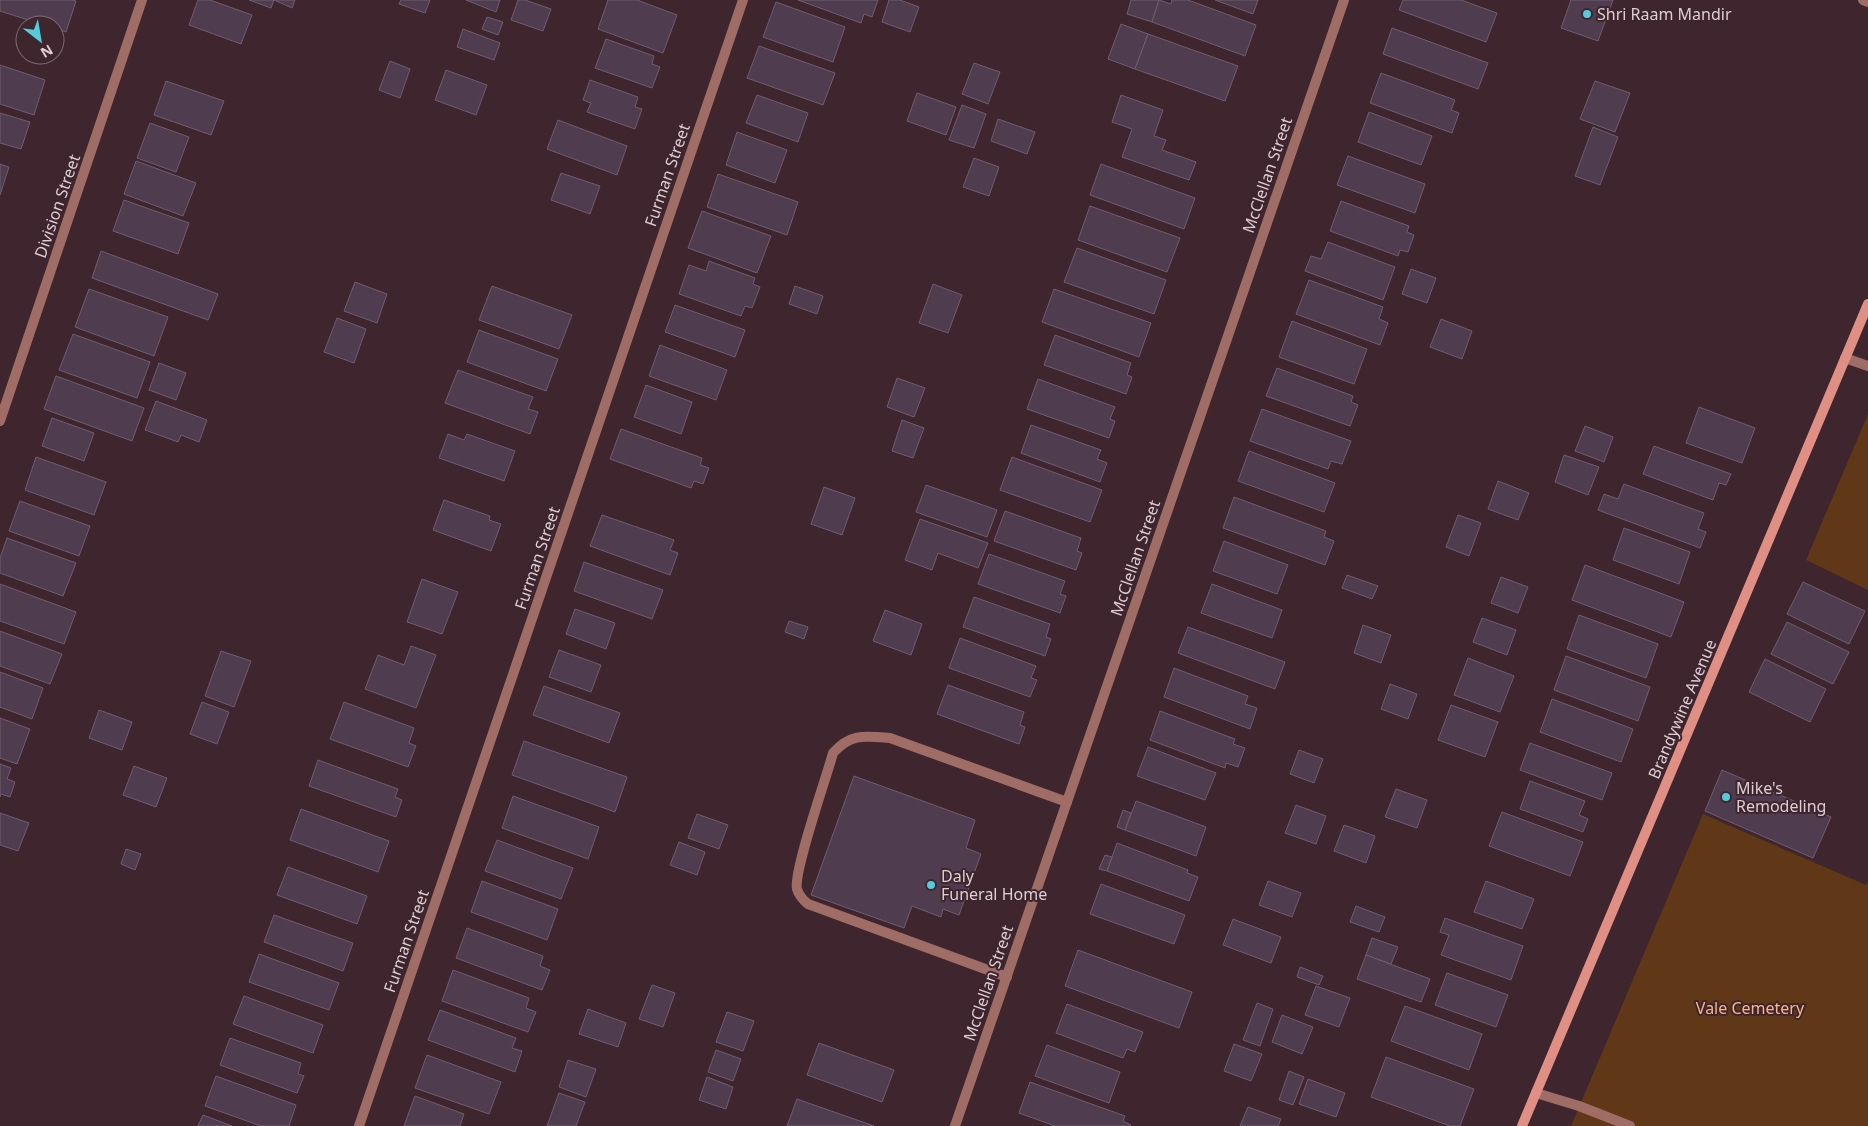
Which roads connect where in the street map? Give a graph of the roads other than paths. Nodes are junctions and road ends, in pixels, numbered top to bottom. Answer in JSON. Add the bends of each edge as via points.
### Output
{"nodes":[{"id":1,"x":142,"y":0,"type":"edge"},
{"id":2,"x":743,"y":0,"type":"edge"},
{"id":3,"x":1344,"y":0,"type":"edge"},
{"id":4,"x":1863,"y":0,"type":"edge"},
{"id":5,"x":1868,"y":2,"type":"edge"},
{"id":6,"x":1868,"y":304,"type":"edge"},
{"id":7,"x":1845,"y":358,"type":"junction"},
{"id":8,"x":1868,"y":366,"type":"edge"},
{"id":9,"x":0,"y":421,"type":"edge"},
{"id":10,"x":1067,"y":802,"type":"junction"},
{"id":11,"x":1006,"y":977,"type":"junction"},
{"id":12,"x":1536,"y":1093,"type":"junction"},
{"id":13,"x":359,"y":1126,"type":"edge"},
{"id":14,"x":955,"y":1126,"type":"edge"},
{"id":15,"x":1522,"y":1126,"type":"edge"},
{"id":16,"x":1630,"y":1126,"type":"edge"}],
"edges":[{"from":1,"to":9,"type":"street","name":"Division Street"},
{"from":2,"to":13,"type":"street","name":"Furman Street"},
{"from":3,"to":10,"type":"street","name":"McClellan Street"},
{"from":4,"to":5,"type":"street"},
{"from":6,"to":7,"type":"main road","name":"Brandywine Avenue"},
{"from":7,"to":8,"type":"street"},
{"from":7,"to":12,"type":"main road","name":"Brandywine Avenue"},
{"from":10,"to":11,"type":"street","name":"McClellan Street"},
{"from":10,"to":11,"type":"street","via":[[890,738],[850,738],[834,753],[799,866],[796,887],[800,897],[808,904]]},
{"from":11,"to":14,"type":"street","name":"McClellan Street"},
{"from":12,"to":15,"type":"main road","name":"Brandywine Avenue"},
{"from":12,"to":16,"type":"street"}]}
